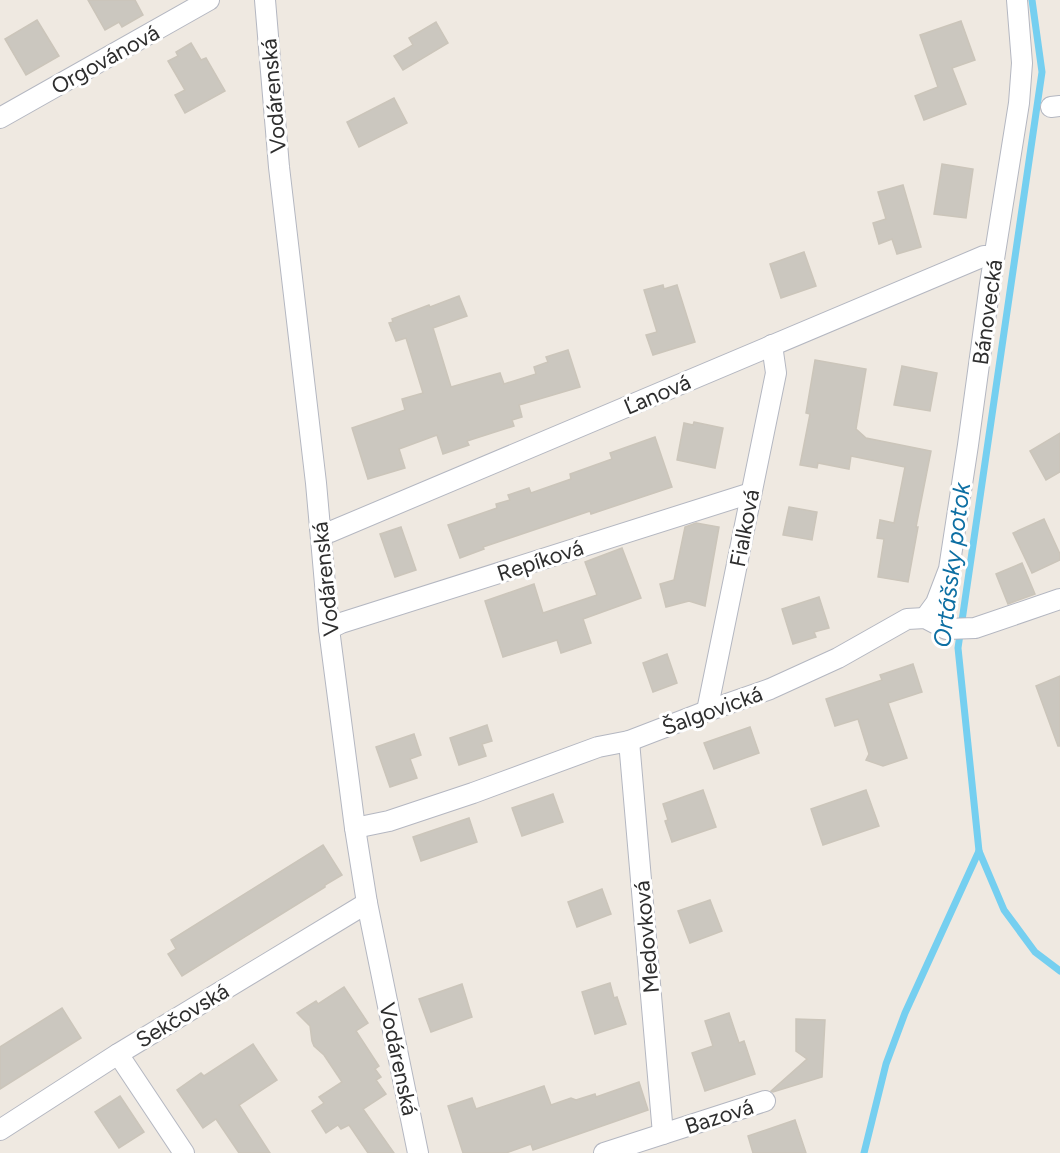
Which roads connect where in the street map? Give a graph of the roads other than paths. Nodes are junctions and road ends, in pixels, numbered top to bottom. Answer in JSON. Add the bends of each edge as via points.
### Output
{"nodes":[{"id":1,"x":210,"y":0,"type":"edge"},
{"id":2,"x":265,"y":0,"type":"edge"},
{"id":3,"x":1017,"y":0,"type":"edge"},
{"id":4,"x":0,"y":118,"type":"edge"},
{"id":5,"x":994,"y":256,"type":"junction"},
{"id":6,"x":772,"y":345,"type":"junction"},
{"id":7,"x":751,"y":493,"type":"junction"},
{"id":8,"x":320,"y":528,"type":"junction"},
{"id":9,"x":1060,"y":599,"type":"edge"},
{"id":10,"x":925,"y":618,"type":"junction"},
{"id":11,"x":329,"y":629,"type":"junction"},
{"id":12,"x":707,"y":711,"type":"junction"},
{"id":13,"x":629,"y":741,"type":"junction"},
{"id":14,"x":355,"y":828,"type":"junction"},
{"id":15,"x":367,"y":903,"type":"junction"},
{"id":16,"x":118,"y":1054,"type":"junction"},
{"id":17,"x":765,"y":1101,"type":"dead end"},
{"id":18,"x":0,"y":1130,"type":"edge"},
{"id":19,"x":663,"y":1134,"type":"junction"},
{"id":20,"x":184,"y":1153,"type":"edge"},
{"id":21,"x":418,"y":1153,"type":"edge"},
{"id":22,"x":604,"y":1153,"type":"edge"}],
"edges":[{"from":1,"to":4,"type":"street","name":"Orgovánová"},
{"from":2,"to":8,"type":"street","name":"Vodárenská","via":[[279,167]]},
{"from":3,"to":5,"type":"street","name":"Bánovecká","via":[[1022,63],[1019,103]]},
{"from":5,"to":6,"type":"street","name":"Ľanová","via":[[984,256]]},
{"from":5,"to":10,"type":"street","name":"Bánovecká","via":[[949,569],[936,603]]},
{"from":6,"to":7,"type":"street","name":"Fialková","via":[[776,373]]},
{"from":6,"to":8,"type":"street","name":"Ľanová","via":[[330,532]]},
{"from":7,"to":11,"type":"street","name":"Repíková"},
{"from":7,"to":12,"type":"street","name":"Fialková"},
{"from":8,"to":11,"type":"street","name":"Vodárenská"},
{"from":9,"to":10,"type":"street","via":[[975,628],[946,629]]},
{"from":10,"to":12,"type":"street","name":"Šalgovická","via":[[907,619],[838,658],[770,689]]},
{"from":11,"to":14,"type":"street","name":"Vodárenská"},
{"from":12,"to":13,"type":"street","name":"Šalgovická"},
{"from":13,"to":14,"type":"street","name":"Šalgovická","via":[[598,747],[472,794]]},
{"from":13,"to":19,"type":"street","name":"Medovková"},
{"from":14,"to":15,"type":"street","name":"Vodárenská"},
{"from":15,"to":16,"type":"street","name":"Sekčovská"},
{"from":15,"to":21,"type":"street","name":"Vodárenská"},
{"from":16,"to":18,"type":"street","name":"Sekčovská"},
{"from":16,"to":20,"type":"street"},
{"from":17,"to":19,"type":"street","name":"Bazová"},
{"from":19,"to":22,"type":"street","name":"Bazová"}]}
